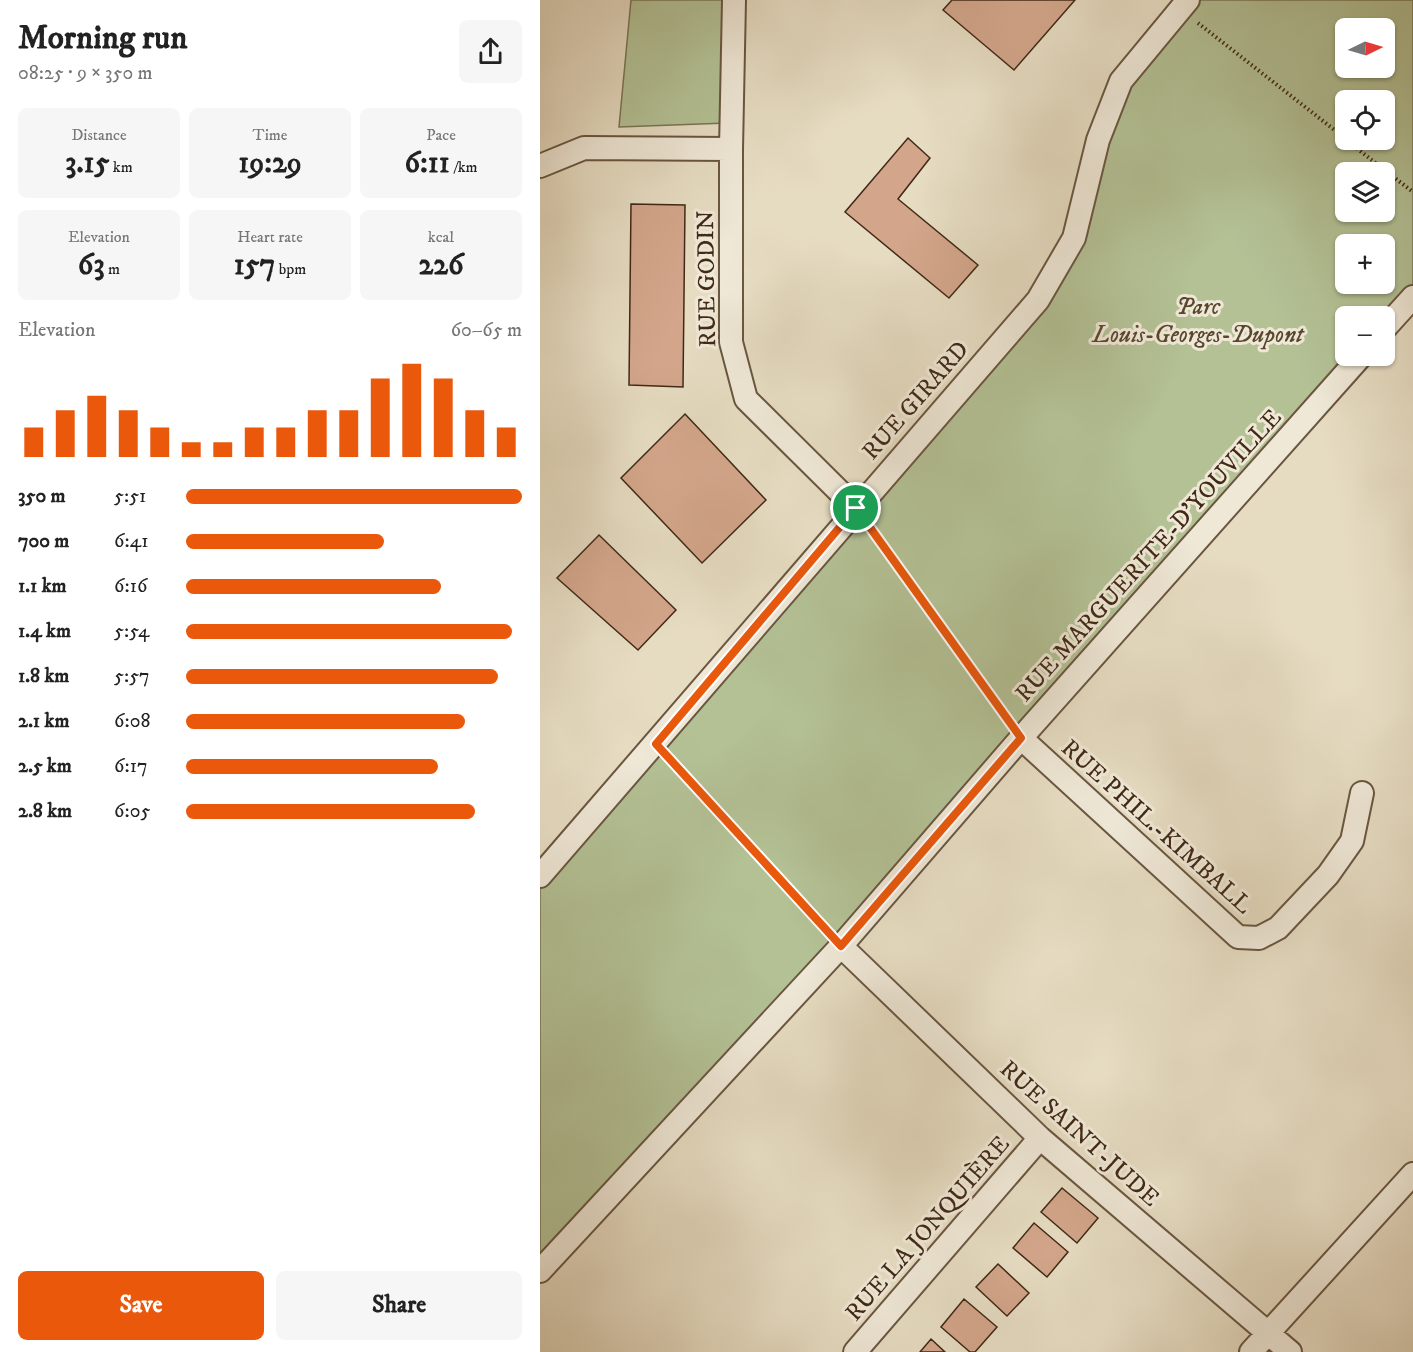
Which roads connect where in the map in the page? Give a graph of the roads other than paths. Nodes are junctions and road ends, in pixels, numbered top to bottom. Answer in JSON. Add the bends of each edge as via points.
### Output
{"nodes":[{"id":1,"x":734,"y":0,"type":"edge"},
{"id":2,"x":1184,"y":5,"type":"edge"},
{"id":3,"x":731,"y":149,"type":"junction"},
{"id":4,"x":540,"y":166,"type":"edge"},
{"id":5,"x":1413,"y":297,"type":"edge"},
{"id":6,"x":1395,"y":317,"type":"edge"},
{"id":7,"x":1352,"y":366,"type":"edge"},
{"id":8,"x":856,"y":508,"type":"junction"},
{"id":9,"x":1021,"y":738,"type":"junction"},
{"id":10,"x":1362,"y":794,"type":"dead end"},
{"id":11,"x":540,"y":876,"type":"edge"},
{"id":12,"x":841,"y":946,"type":"junction"},
{"id":13,"x":1040,"y":1138,"type":"junction"},
{"id":14,"x":1413,"y":1174,"type":"edge"},
{"id":15,"x":540,"y":1271,"type":"edge"},
{"id":16,"x":1268,"y":1333,"type":"junction"},
{"id":17,"x":855,"y":1352,"type":"edge"},
{"id":18,"x":1251,"y":1352,"type":"edge"},
{"id":19,"x":1290,"y":1352,"type":"edge"}],
"edges":[{"from":1,"to":3,"type":"street","name":"RUE GODIN"},
{"from":2,"to":8,"type":"street","name":"RUE GIRARD","via":[[1121,81],[1098,140],[1074,238],[1038,300]]},
{"from":3,"to":4,"type":"street","via":[[584,148]]},
{"from":3,"to":8,"type":"street","name":"RUE GODIN","via":[[731,342],[746,399]]},
{"from":5,"to":6,"type":"street"},
{"from":7,"to":9,"type":"street","name":"RUE MARGUERITE-D'YOUVILLE"},
{"from":8,"to":11,"type":"street","name":"RUE GIRARD"},
{"from":9,"to":10,"type":"street","name":"RUE PHIL.-KIMBALL","via":[[1238,937],[1259,938],[1278,928],[1328,875],[1352,841]]},
{"from":9,"to":12,"type":"street","name":"RUE MARGUERITE-D'YOUVILLE"},
{"from":12,"to":13,"type":"street","name":"RUE SAINT-JUDE"},
{"from":12,"to":15,"type":"street","name":"RUE MARGUERITE-D'YOUVILLE"},
{"from":13,"to":16,"type":"street","name":"RUE SAINT-JUDE"},
{"from":13,"to":17,"type":"street","name":"RUE LA JONQUIÈRE"},
{"from":14,"to":16,"type":"street"},
{"from":16,"to":18,"type":"street"},
{"from":16,"to":19,"type":"street","name":"RUE SAINT-JUDE"}]}
